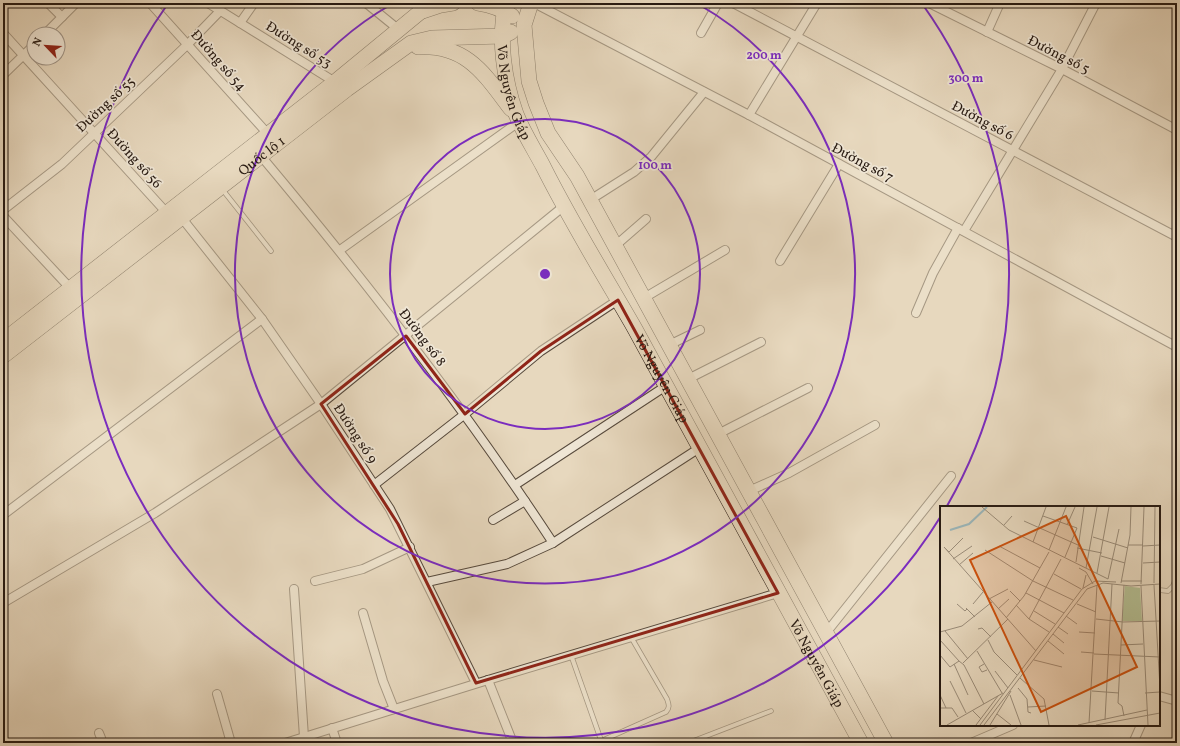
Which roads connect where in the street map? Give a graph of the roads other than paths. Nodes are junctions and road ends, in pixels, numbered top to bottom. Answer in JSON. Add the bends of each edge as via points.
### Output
{"nodes":[{"id":1,"x":48,"y":3,"type":"edge"},
{"id":2,"x":76,"y":3,"type":"edge"},
{"id":3,"x":150,"y":3,"type":"edge"},
{"id":4,"x":208,"y":3,"type":"edge"},
{"id":5,"x":254,"y":3,"type":"edge"},
{"id":6,"x":366,"y":3,"type":"edge"},
{"id":7,"x":431,"y":3,"type":"edge"},
{"id":8,"x":453,"y":3,"type":"edge"},
{"id":9,"x":478,"y":3,"type":"edge"},
{"id":10,"x":531,"y":3,"type":"edge"},
{"id":11,"x":534,"y":3,"type":"edge"},
{"id":12,"x":718,"y":3,"type":"edge"},
{"id":13,"x":734,"y":3,"type":"edge"},
{"id":14,"x":817,"y":3,"type":"edge"},
{"id":15,"x":928,"y":3,"type":"edge"},
{"id":16,"x":1000,"y":3,"type":"edge"},
{"id":17,"x":1096,"y":3,"type":"edge"},
{"id":18,"x":505,"y":7,"type":"edge"},
{"id":19,"x":220,"y":11,"type":"junction"},
{"id":20,"x":419,"y":13,"type":"junction"},
{"id":21,"x":62,"y":17,"type":"junction"},
{"id":22,"x":240,"y":23,"type":"junction"},
{"id":23,"x":524,"y":25,"type":"junction"},
{"id":24,"x":53,"y":26,"type":"edge"},
{"id":25,"x":398,"y":29,"type":"junction"},
{"id":26,"x":987,"y":32,"type":"junction"},
{"id":27,"x":702,"y":33,"type":"dead end"},
{"id":28,"x":3,"y":34,"type":"edge"},
{"id":29,"x":503,"y":36,"type":"junction"},
{"id":30,"x":796,"y":36,"type":"junction"},
{"id":31,"x":188,"y":44,"type":"junction"},
{"id":32,"x":403,"y":48,"type":"junction"},
{"id":33,"x":26,"y":53,"type":"edge"},
{"id":34,"x":23,"y":56,"type":"junction"},
{"id":35,"x":1062,"y":69,"type":"junction"},
{"id":36,"x":3,"y":75,"type":"edge"},
{"id":37,"x":335,"y":82,"type":"junction"},
{"id":38,"x":704,"y":92,"type":"junction"},
{"id":39,"x":749,"y":115,"type":"junction"},
{"id":40,"x":518,"y":118,"type":"junction"},
{"id":41,"x":1177,"y":130,"type":"edge"},
{"id":42,"x":95,"y":132,"type":"junction"},
{"id":43,"x":268,"y":134,"type":"junction"},
{"id":44,"x":1014,"y":151,"type":"junction"},
{"id":45,"x":261,"y":156,"type":"junction"},
{"id":46,"x":839,"y":164,"type":"junction"},
{"id":47,"x":220,"y":188,"type":"junction"},
{"id":48,"x":590,"y":200,"type":"junction"},
{"id":49,"x":564,"y":206,"type":"junction"},
{"id":50,"x":3,"y":210,"type":"edge"},
{"id":51,"x":166,"y":212,"type":"junction"},
{"id":52,"x":3,"y":216,"type":"edge"},
{"id":53,"x":181,"y":218,"type":"junction"},
{"id":54,"x":646,"y":218,"type":"dead end"},
{"id":55,"x":961,"y":230,"type":"junction"},
{"id":56,"x":1177,"y":238,"type":"edge"},
{"id":57,"x":615,"y":246,"type":"junction"},
{"id":58,"x":340,"y":250,"type":"junction"},
{"id":59,"x":724,"y":250,"type":"dead end"},
{"id":60,"x":270,"y":251,"type":"dead end"},
{"id":61,"x":780,"y":261,"type":"dead end"},
{"id":62,"x":71,"y":289,"type":"junction"},
{"id":63,"x":644,"y":298,"type":"junction"},
{"id":64,"x":618,"y":300,"type":"junction"},
{"id":65,"x":916,"y":313,"type":"dead end"},
{"id":66,"x":262,"y":319,"type":"junction"},
{"id":67,"x":700,"y":330,"type":"dead end"},
{"id":68,"x":406,"y":336,"type":"junction"},
{"id":69,"x":3,"y":341,"type":"edge"},
{"id":70,"x":761,"y":342,"type":"dead end"},
{"id":71,"x":669,"y":345,"type":"junction"},
{"id":72,"x":1177,"y":347,"type":"edge"},
{"id":73,"x":3,"y":356,"type":"edge"},
{"id":74,"x":688,"y":379,"type":"junction"},
{"id":75,"x":666,"y":386,"type":"junction"},
{"id":76,"x":808,"y":388,"type":"dead end"},
{"id":77,"x":321,"y":404,"type":"junction"},
{"id":78,"x":465,"y":414,"type":"junction"},
{"id":79,"x":875,"y":425,"type":"dead end"},
{"id":80,"x":718,"y":434,"type":"junction"},
{"id":81,"x":701,"y":447,"type":"junction"},
{"id":82,"x":951,"y":476,"type":"dead end"},
{"id":83,"x":374,"y":485,"type":"junction"},
{"id":84,"x":515,"y":485,"type":"junction"},
{"id":85,"x":749,"y":491,"type":"junction"},
{"id":86,"x":525,"y":501,"type":"junction"},
{"id":87,"x":3,"y":515,"type":"edge"},
{"id":88,"x":493,"y":520,"type":"dead end"},
{"id":89,"x":553,"y":543,"type":"junction"},
{"id":90,"x":410,"y":547,"type":"junction"},
{"id":91,"x":1177,"y":576,"type":"edge"},
{"id":92,"x":315,"y":580,"type":"dead end"},
{"id":93,"x":427,"y":582,"type":"junction"},
{"id":94,"x":294,"y":589,"type":"dead end"},
{"id":95,"x":1160,"y":590,"type":"edge"},
{"id":96,"x":778,"y":593,"type":"junction"},
{"id":97,"x":3,"y":603,"type":"edge"},
{"id":98,"x":363,"y":613,"type":"dead end"},
{"id":99,"x":826,"y":633,"type":"junction"},
{"id":100,"x":631,"y":637,"type":"junction"},
{"id":101,"x":570,"y":655,"type":"junction"},
{"id":102,"x":488,"y":680,"type":"junction"},
{"id":103,"x":476,"y":683,"type":"junction"},
{"id":104,"x":217,"y":694,"type":"dead end"},
{"id":105,"x":1160,"y":696,"type":"edge"},
{"id":106,"x":1177,"y":701,"type":"edge"},
{"id":107,"x":394,"y":709,"type":"junction"},
{"id":108,"x":771,"y":711,"type":"dead end"},
{"id":109,"x":1011,"y":726,"type":"edge"},
{"id":110,"x":1141,"y":726,"type":"edge"},
{"id":111,"x":332,"y":728,"type":"junction"},
{"id":112,"x":98,"y":733,"type":"dead end"},
{"id":113,"x":304,"y":737,"type":"junction"},
{"id":114,"x":601,"y":742,"type":"edge"},
{"id":115,"x":103,"y":743,"type":"edge"},
{"id":116,"x":231,"y":743,"type":"edge"},
{"id":117,"x":285,"y":743,"type":"edge"},
{"id":118,"x":337,"y":743,"type":"edge"},
{"id":119,"x":513,"y":743,"type":"edge"},
{"id":120,"x":688,"y":743,"type":"edge"},
{"id":121,"x":861,"y":743,"type":"edge"},
{"id":122,"x":886,"y":743,"type":"edge"},
{"id":123,"x":971,"y":743,"type":"edge"},
{"id":124,"x":1133,"y":743,"type":"edge"}],
"edges":[{"from":1,"to":21,"type":"street"},
{"from":2,"to":21,"type":"street"},
{"from":3,"to":31,"type":"street","name":"Đường số 54"},
{"from":4,"to":19,"type":"street","name":"Đường số 53"},
{"from":5,"to":22,"type":"street"},
{"from":6,"to":25,"type":"street"},
{"from":7,"to":20,"type":"highway","name":"Quốc lộ 1"},
{"from":8,"to":20,"type":"highway"},
{"from":9,"to":18,"type":"highway"},
{"from":10,"to":23,"type":"highway"},
{"from":11,"to":38,"type":"street","name":"Đường số 7"},
{"from":12,"to":27,"type":"street"},
{"from":13,"to":30,"type":"street","name":"Đường số 6"},
{"from":14,"to":30,"type":"street"},
{"from":15,"to":26,"type":"street","name":"Đường số 5"},
{"from":16,"to":26,"type":"street"},
{"from":17,"to":35,"type":"street"},
{"from":18,"to":23,"type":"highway"},
{"from":18,"to":29,"type":"highway","name":"Võ Nguyên Giáp"},
{"from":19,"to":22,"type":"street","name":"Đường số 53"},
{"from":19,"to":31,"type":"street","name":"Đường số 55"},
{"from":20,"to":25,"type":"highway","name":"Quốc lộ 1"},
{"from":21,"to":24,"type":"street"},
{"from":22,"to":37,"type":"street","name":"Đường số 53"},
{"from":23,"to":29,"type":"highway","name":"Quốc lộ 1"},
{"from":23,"to":48,"type":"highway","name":"Võ Nguyên Giáp","via":[[526,60],[536,103],[548,133]]},
{"from":25,"to":37,"type":"highway","name":"Quốc lộ 1"},
{"from":26,"to":35,"type":"street","name":"Đường số 5"},
{"from":28,"to":34,"type":"street","name":"Đường số 56"},
{"from":29,"to":32,"type":"highway","name":"Quốc lộ 1","via":[[432,38],[411,43]]},
{"from":29,"to":40,"type":"highway","name":"Võ Nguyên Giáp","via":[[509,89]]},
{"from":30,"to":39,"type":"street"},
{"from":30,"to":44,"type":"street","name":"Đường số 6"},
{"from":31,"to":42,"type":"street","name":"Đường số 55"},
{"from":31,"to":43,"type":"street","name":"Đường số 54","via":[[219,82]]},
{"from":32,"to":40,"type":"highway","via":[[445,49],[461,55],[486,77]]},
{"from":32,"to":45,"type":"highway","name":"Quốc lộ 1"},
{"from":33,"to":34,"type":"street"},
{"from":34,"to":36,"type":"street"},
{"from":34,"to":42,"type":"street","name":"Đường số 56"},
{"from":35,"to":41,"type":"street","name":"Đường số 5"},
{"from":35,"to":44,"type":"street"},
{"from":37,"to":43,"type":"highway","name":"Quốc lộ 1"},
{"from":38,"to":39,"type":"street","name":"Đường số 7"},
{"from":38,"to":48,"type":"street","via":[[640,167]]},
{"from":39,"to":46,"type":"street","name":"Đường số 7"},
{"from":40,"to":49,"type":"highway","name":"Võ Nguyên Giáp"},
{"from":40,"to":58,"type":"street"},
{"from":42,"to":50,"type":"street","name":"Đường số 55","via":[[52,172]]},
{"from":42,"to":51,"type":"street","name":"Đường số 56"},
{"from":43,"to":51,"type":"highway","name":"Quốc lộ 1"},
{"from":44,"to":55,"type":"street"},
{"from":44,"to":56,"type":"street","name":"Đường số 6"},
{"from":45,"to":47,"type":"highway","name":"Quốc lộ 1"},
{"from":45,"to":58,"type":"street","name":"Đường số 8"},
{"from":46,"to":55,"type":"street","name":"Đường số 7"},
{"from":46,"to":61,"type":"street"},
{"from":47,"to":53,"type":"highway","name":"Quốc lộ 1"},
{"from":47,"to":60,"type":"lane"},
{"from":48,"to":57,"type":"highway","name":"Võ Nguyên Giáp"},
{"from":49,"to":64,"type":"highway","name":"Võ Nguyên Giáp"},
{"from":49,"to":68,"type":"street"},
{"from":51,"to":62,"type":"highway","name":"Quốc lộ 1"},
{"from":52,"to":62,"type":"street"},
{"from":53,"to":66,"type":"street","name":"Đường số 9"},
{"from":53,"to":73,"type":"highway","name":"Quốc lộ 1"},
{"from":54,"to":57,"type":"street"},
{"from":55,"to":65,"type":"street","via":[[933,273]]},
{"from":55,"to":72,"type":"street","name":"Đường số 7"},
{"from":57,"to":63,"type":"highway","name":"Võ Nguyên Giáp"},
{"from":58,"to":68,"type":"street","name":"Đường số 8"},
{"from":59,"to":63,"type":"street"},
{"from":62,"to":69,"type":"highway","name":"Quốc lộ 1"},
{"from":63,"to":71,"type":"highway","name":"Võ Nguyên Giáp"},
{"from":64,"to":75,"type":"highway","name":"Võ Nguyên Giáp"},
{"from":64,"to":78,"type":"street","via":[[541,351]]},
{"from":66,"to":77,"type":"street","name":"Đường số 9"},
{"from":66,"to":87,"type":"street"},
{"from":67,"to":71,"type":"street"},
{"from":68,"to":77,"type":"street"},
{"from":68,"to":78,"type":"street","name":"Đường số 8"},
{"from":70,"to":74,"type":"street"},
{"from":71,"to":74,"type":"highway","name":"Võ Nguyên Giáp"},
{"from":74,"to":80,"type":"highway","name":"Võ Nguyên Giáp"},
{"from":75,"to":81,"type":"highway","name":"Võ Nguyên Giáp"},
{"from":75,"to":84,"type":"street"},
{"from":76,"to":80,"type":"street"},
{"from":77,"to":83,"type":"street","name":"Đường số 9"},
{"from":77,"to":97,"type":"street","via":[[155,513]]},
{"from":78,"to":83,"type":"street"},
{"from":78,"to":84,"type":"street","name":"Đường số 8"},
{"from":79,"to":85,"type":"street","via":[[789,473]]},
{"from":80,"to":85,"type":"highway","name":"Võ Nguyên Giáp"},
{"from":81,"to":89,"type":"street"},
{"from":81,"to":96,"type":"highway","name":"Võ Nguyên Giáp"},
{"from":82,"to":99,"type":"street"},
{"from":83,"to":90,"type":"street","name":"Đường số 9"},
{"from":84,"to":86,"type":"street","name":"Đường số 8"},
{"from":85,"to":99,"type":"highway","name":"Võ Nguyên Giáp"},
{"from":86,"to":88,"type":"street"},
{"from":86,"to":89,"type":"street","name":"Đường số 8"},
{"from":89,"to":93,"type":"street","via":[[507,564]]},
{"from":90,"to":92,"type":"street","via":[[363,568]]},
{"from":90,"to":93,"type":"street","name":"Đường số 9"},
{"from":91,"to":95,"type":"lane","via":[[1173,586],[1168,590]]},
{"from":93,"to":103,"type":"street","name":"Đường số 9"},
{"from":94,"to":113,"type":"street"},
{"from":96,"to":100,"type":"street"},
{"from":96,"to":121,"type":"highway","name":"Võ Nguyên Giáp"},
{"from":98,"to":107,"type":"street"},
{"from":99,"to":122,"type":"highway","name":"Võ Nguyên Giáp"},
{"from":100,"to":101,"type":"street"},
{"from":100,"to":114,"type":"lane","via":[[666,699],[668,709]]},
{"from":101,"to":102,"type":"street"},
{"from":101,"to":114,"type":"lane"},
{"from":102,"to":103,"type":"street"},
{"from":102,"to":119,"type":"street"},
{"from":103,"to":107,"type":"street"},
{"from":104,"to":116,"type":"street"},
{"from":105,"to":106,"type":"street"},
{"from":107,"to":111,"type":"street"},
{"from":108,"to":120,"type":"lane"},
{"from":109,"to":123,"type":"street"},
{"from":110,"to":124,"type":"street"},
{"from":111,"to":113,"type":"street"},
{"from":111,"to":118,"type":"street"},
{"from":112,"to":115,"type":"street"},
{"from":113,"to":117,"type":"street"}]}
